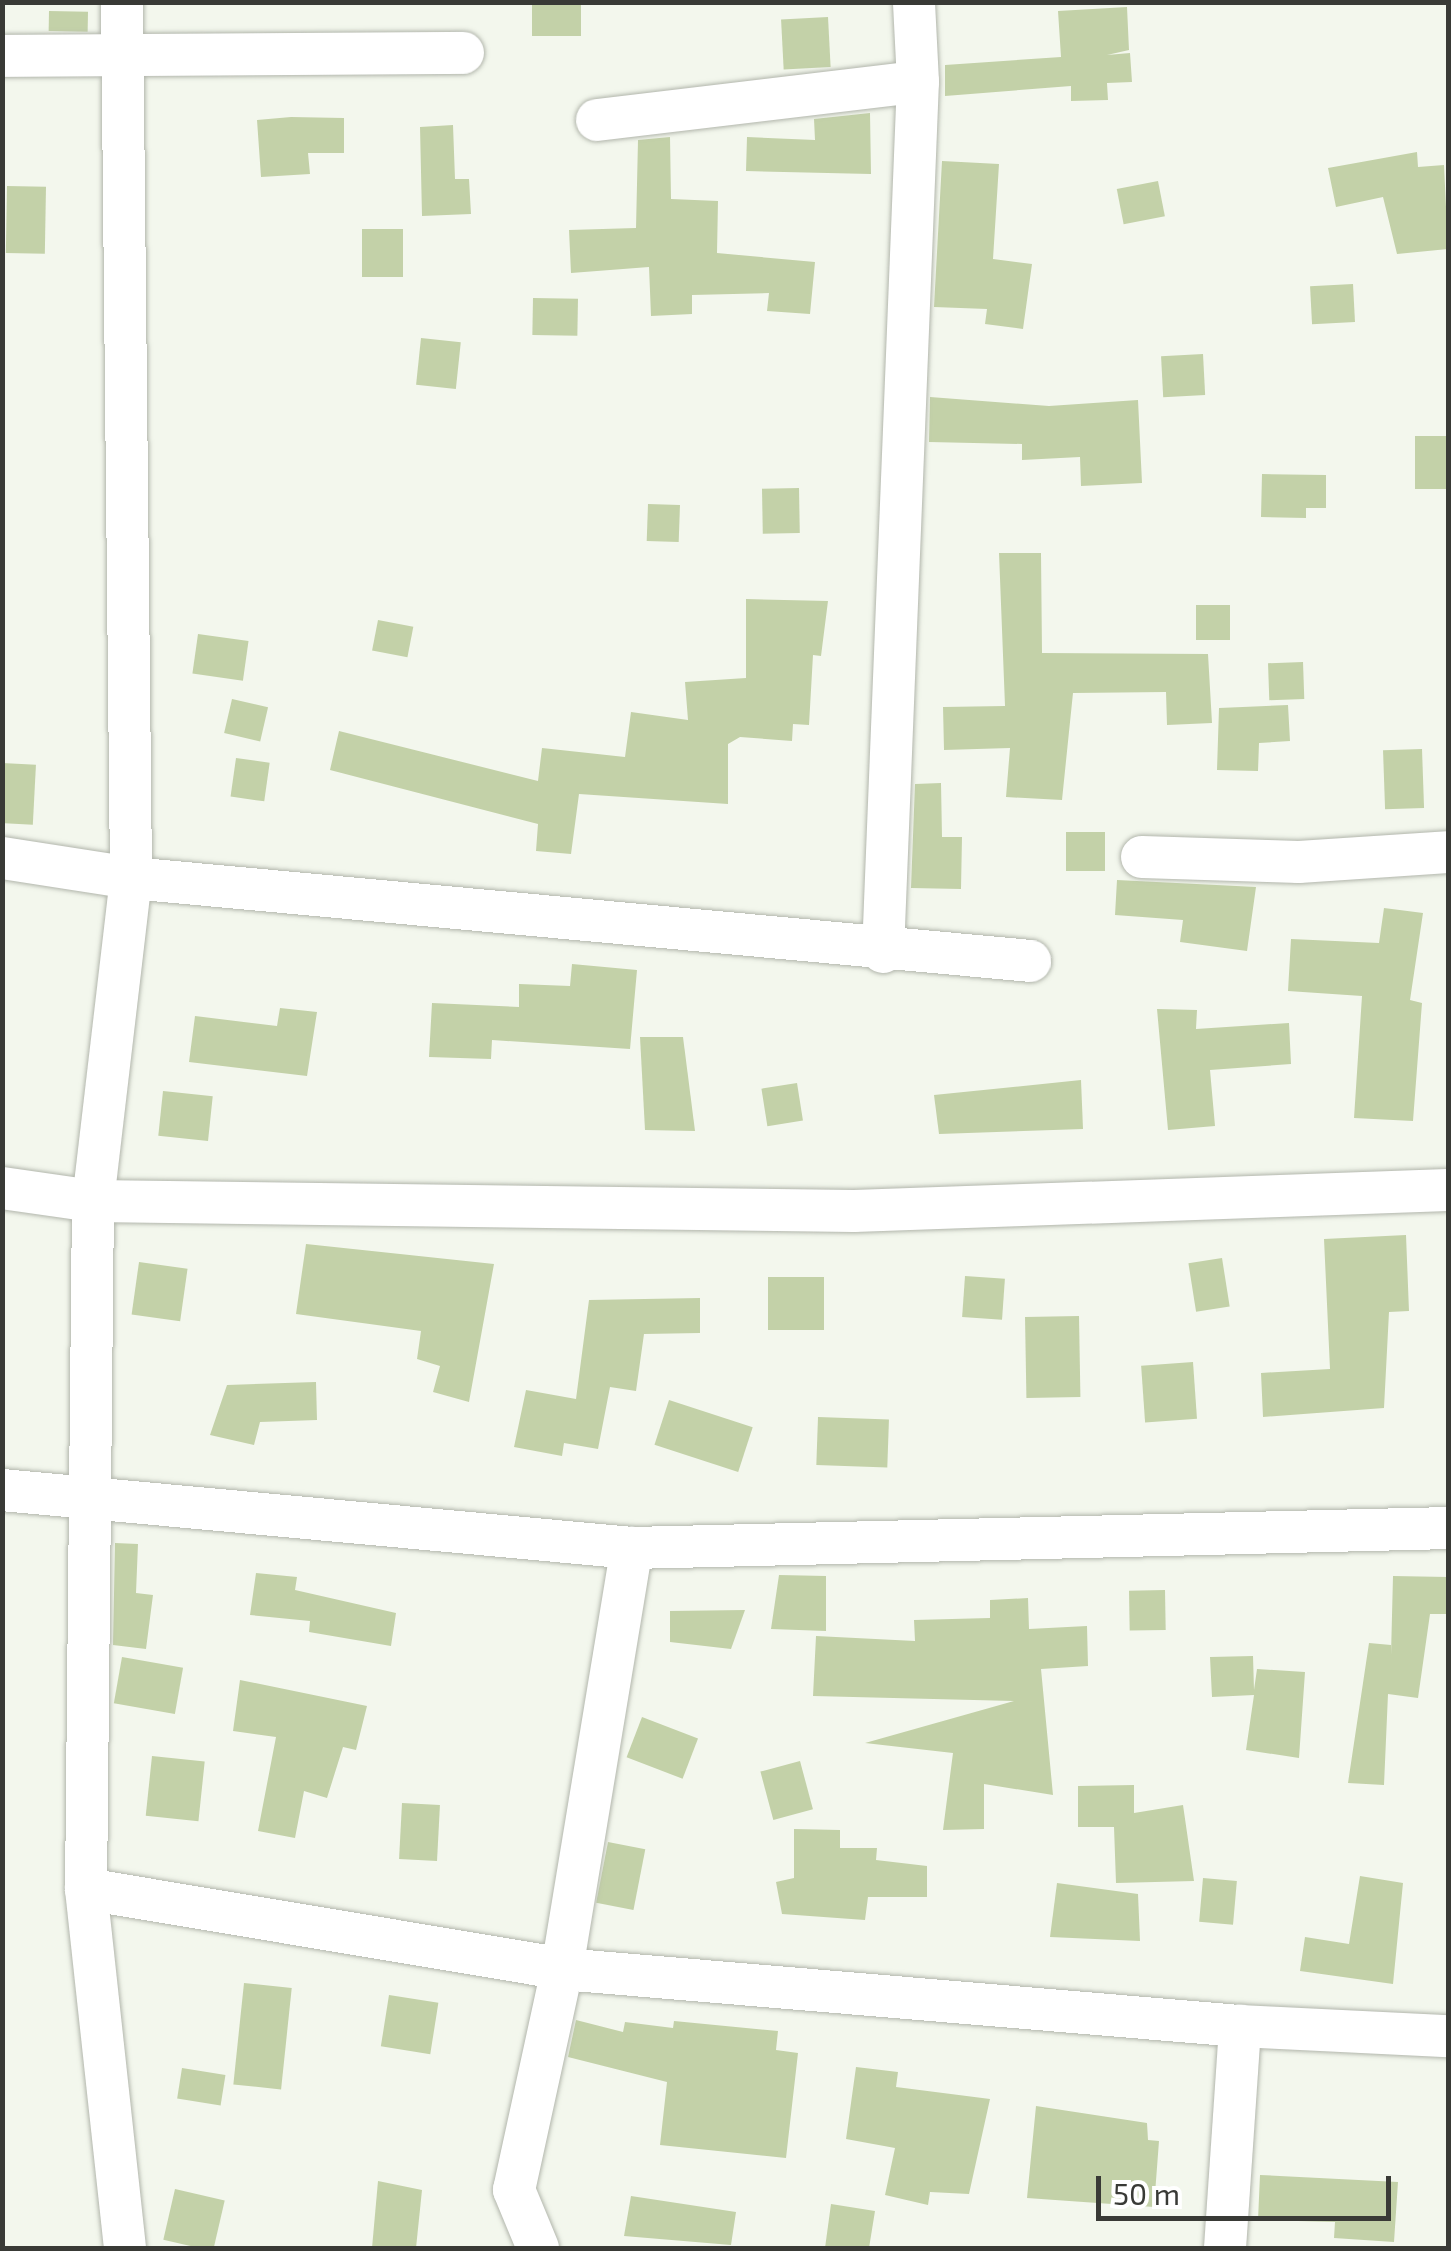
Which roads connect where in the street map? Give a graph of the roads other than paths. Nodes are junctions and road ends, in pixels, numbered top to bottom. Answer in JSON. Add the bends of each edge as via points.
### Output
{"nodes":[{"id":1,"x":122,"y":2,"type":"edge"},
{"id":2,"x":914,"y":2,"type":"edge"},
{"id":3,"x":464,"y":53,"type":"dead end"},
{"id":4,"x":2,"y":56,"type":"edge"},
{"id":5,"x":127,"y":60,"type":"junction"},
{"id":6,"x":918,"y":82,"type":"junction"},
{"id":7,"x":597,"y":120,"type":"dead end"},
{"id":8,"x":1448,"y":852,"type":"edge"},
{"id":9,"x":1142,"y":857,"type":"dead end"},
{"id":10,"x":2,"y":858,"type":"edge"},
{"id":11,"x":131,"y":878,"type":"junction"},
{"id":12,"x":883,"y":952,"type":"junction"},
{"id":13,"x":1030,"y":962,"type":"dead end"},
{"id":14,"x":2,"y":1188,"type":"edge"},
{"id":15,"x":1448,"y":1190,"type":"edge"},
{"id":16,"x":93,"y":1201,"type":"junction"},
{"id":17,"x":2,"y":1490,"type":"edge"},
{"id":18,"x":86,"y":1498,"type":"junction"},
{"id":19,"x":1448,"y":1528,"type":"edge"},
{"id":20,"x":632,"y":1548,"type":"junction"},
{"id":21,"x":86,"y":1889,"type":"junction"},
{"id":22,"x":562,"y":1969,"type":"junction"},
{"id":23,"x":1240,"y":2026,"type":"junction"},
{"id":24,"x":1448,"y":2036,"type":"edge"},
{"id":25,"x":125,"y":2248,"type":"edge"},
{"id":26,"x":538,"y":2248,"type":"edge"},
{"id":27,"x":1225,"y":2248,"type":"edge"}],
"edges":[{"from":1,"to":5,"type":"street"},
{"from":2,"to":6,"type":"street"},
{"from":3,"to":5,"type":"street"},
{"from":4,"to":5,"type":"street"},
{"from":5,"to":11,"type":"street"},
{"from":6,"to":7,"type":"street"},
{"from":6,"to":12,"type":"street"},
{"from":8,"to":9,"type":"street","via":[[1300,862]]},
{"from":10,"to":11,"type":"street"},
{"from":11,"to":12,"type":"street"},
{"from":11,"to":16,"type":"street"},
{"from":12,"to":13,"type":"street"},
{"from":14,"to":16,"type":"street"},
{"from":15,"to":16,"type":"street","via":[[854,1212]]},
{"from":16,"to":18,"type":"street"},
{"from":17,"to":18,"type":"street"},
{"from":18,"to":20,"type":"street"},
{"from":18,"to":21,"type":"street"},
{"from":19,"to":20,"type":"street"},
{"from":20,"to":22,"type":"street"},
{"from":21,"to":22,"type":"street"},
{"from":21,"to":25,"type":"street"},
{"from":22,"to":23,"type":"street"},
{"from":22,"to":26,"type":"street","via":[[514,2190]]},
{"from":23,"to":24,"type":"street"},
{"from":23,"to":27,"type":"street"}]}
